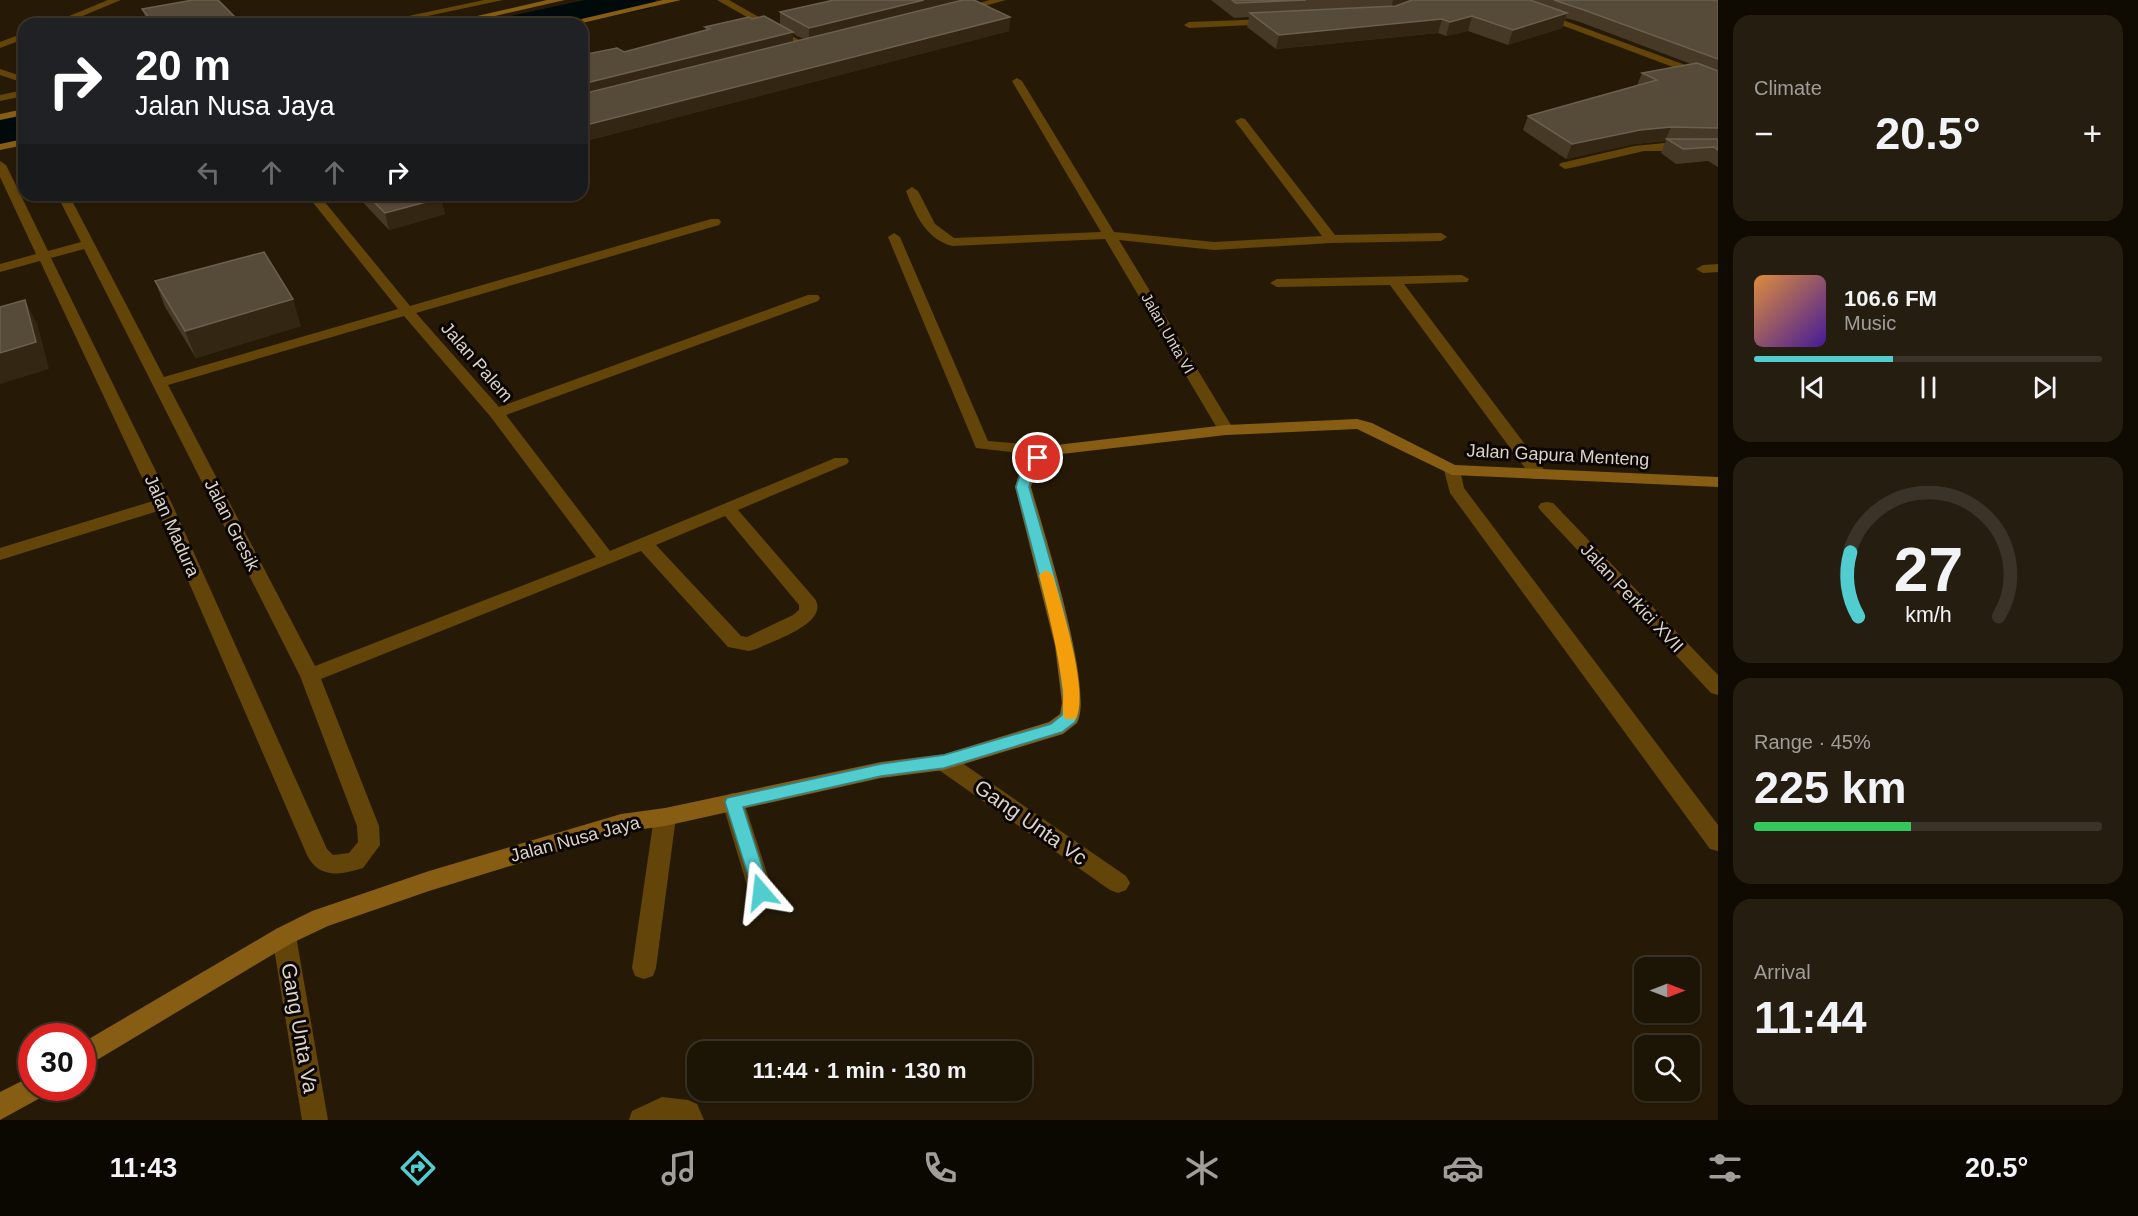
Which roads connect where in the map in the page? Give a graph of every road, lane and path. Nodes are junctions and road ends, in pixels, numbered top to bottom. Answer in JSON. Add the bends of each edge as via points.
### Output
{"nodes":[{"id":1,"x":116,"y":0,"type":"edge"},
{"id":2,"x":498,"y":0,"type":"edge"},
{"id":3,"x":560,"y":0,"type":"edge"},
{"id":4,"x":676,"y":0,"type":"edge"},
{"id":5,"x":722,"y":0,"type":"edge"},
{"id":6,"x":1001,"y":0,"type":"edge"},
{"id":7,"x":1500,"y":0,"type":"edge"},
{"id":8,"x":944,"y":14,"type":"edge"},
{"id":9,"x":70,"y":18,"type":"edge"},
{"id":10,"x":406,"y":18,"type":"edge"},
{"id":11,"x":475,"y":18,"type":"edge"},
{"id":12,"x":588,"y":19,"type":"edge"},
{"id":13,"x":1284,"y":21,"type":"edge"},
{"id":14,"x":1189,"y":25,"type":"dead end"},
{"id":15,"x":18,"y":38,"type":"edge"},
{"id":16,"x":0,"y":45,"type":"edge"},
{"id":17,"x":819,"y":45,"type":"edge"},
{"id":18,"x":807,"y":48,"type":"junction"},
{"id":19,"x":796,"y":51,"type":"edge"},
{"id":20,"x":0,"y":72,"type":"edge"},
{"id":21,"x":18,"y":78,"type":"edge"},
{"id":22,"x":1017,"y":81,"type":"dead end"},
{"id":23,"x":1718,"y":81,"type":"edge"},
{"id":24,"x":18,"y":94,"type":"edge"},
{"id":25,"x":0,"y":98,"type":"edge"},
{"id":26,"x":18,"y":113,"type":"edge"},
{"id":27,"x":0,"y":117,"type":"edge"},
{"id":28,"x":1241,"y":121,"type":"dead end"},
{"id":29,"x":18,"y":143,"type":"edge"},
{"id":30,"x":0,"y":147,"type":"edge"},
{"id":31,"x":1718,"y":148,"type":"edge"},
{"id":32,"x":0,"y":165,"type":"edge"},
{"id":33,"x":1565,"y":165,"type":"dead end"},
{"id":34,"x":912,"y":191,"type":"dead end"},
{"id":35,"x":66,"y":201,"type":"edge"},
{"id":36,"x":318,"y":201,"type":"edge"},
{"id":37,"x":715,"y":222,"type":"dead end"},
{"id":38,"x":1110,"y":235,"type":"junction"},
{"id":39,"x":894,"y":237,"type":"dead end"},
{"id":40,"x":1442,"y":237,"type":"dead end"},
{"id":41,"x":1331,"y":239,"type":"junction"},
{"id":42,"x":88,"y":244,"type":"junction"},
{"id":43,"x":43,"y":256,"type":"junction"},
{"id":44,"x":0,"y":268,"type":"edge"},
{"id":45,"x":1718,"y":268,"type":"edge"},
{"id":46,"x":1703,"y":269,"type":"dead end"},
{"id":47,"x":1462,"y":279,"type":"dead end"},
{"id":48,"x":1394,"y":280,"type":"junction"},
{"id":49,"x":1277,"y":283,"type":"dead end"},
{"id":50,"x":813,"y":298,"type":"dead end"},
{"id":51,"x":406,"y":310,"type":"junction"},
{"id":52,"x":158,"y":383,"type":"junction"},
{"id":53,"x":496,"y":413,"type":"junction"},
{"id":54,"x":1226,"y":430,"type":"junction"},
{"id":55,"x":1048,"y":452,"type":"junction"},
{"id":56,"x":841,"y":461,"type":"dead end"},
{"id":57,"x":1452,"y":470,"type":"junction"},
{"id":58,"x":1539,"y":475,"type":"junction"},
{"id":59,"x":1718,"y":482,"type":"edge"},
{"id":60,"x":163,"y":504,"type":"junction"},
{"id":61,"x":1547,"y":507,"type":"dead end"},
{"id":62,"x":726,"y":508,"type":"junction"},
{"id":63,"x":644,"y":542,"type":"junction"},
{"id":64,"x":0,"y":554,"type":"edge"},
{"id":65,"x":607,"y":559,"type":"junction"},
{"id":66,"x":310,"y":676,"type":"junction"},
{"id":67,"x":1718,"y":688,"type":"edge"},
{"id":68,"x":944,"y":762,"type":"junction"},
{"id":69,"x":733,"y":802,"type":"junction"},
{"id":70,"x":665,"y":817,"type":"junction"},
{"id":71,"x":1718,"y":842,"type":"edge"},
{"id":72,"x":355,"y":861,"type":"joint"},
{"id":73,"x":1118,"y":883,"type":"dead end"},
{"id":74,"x":761,"y":892,"type":"dead end"},
{"id":75,"x":284,"y":936,"type":"junction"},
{"id":76,"x":645,"y":968,"type":"dead end"},
{"id":77,"x":96,"y":1050,"type":"edge"},
{"id":78,"x":18,"y":1097,"type":"edge"},
{"id":79,"x":0,"y":1107,"type":"edge"},
{"id":80,"x":315,"y":1120,"type":"edge"},
{"id":81,"x":642,"y":1120,"type":"edge"},
{"id":82,"x":691,"y":1120,"type":"edge"}],
"edges":[{"from":1,"to":9,"type":"street"},
{"from":2,"to":10,"type":"street"},
{"from":3,"to":11,"type":"street"},
{"from":4,"to":12,"type":"street"},
{"from":5,"to":18,"type":"street"},
{"from":6,"to":8,"type":"street"},
{"from":7,"to":23,"type":"street"},
{"from":13,"to":14,"type":"street"},
{"from":15,"to":16,"type":"street"},
{"from":17,"to":18,"type":"street"},
{"from":18,"to":19,"type":"street"},
{"from":20,"to":21,"type":"street"},
{"from":22,"to":38,"type":"street","name":"Jalan Unta VI"},
{"from":24,"to":25,"type":"street"},
{"from":26,"to":27,"type":"street"},
{"from":28,"to":41,"type":"street"},
{"from":29,"to":30,"type":"street"},
{"from":31,"to":33,"type":"street","via":[[1634,149],[1583,164]]},
{"from":32,"to":43,"type":"street","name":"Jalan Madura"},
{"from":34,"to":38,"type":"street","via":[[924,222],[936,235],[952,242]]},
{"from":35,"to":42,"type":"street","name":"Jalan Gresik"},
{"from":36,"to":51,"type":"street","name":"Jalan Palem"},
{"from":37,"to":51,"type":"street"},
{"from":38,"to":41,"type":"street","via":[[1214,246]]},
{"from":38,"to":54,"type":"street","name":"Jalan Unta VI"},
{"from":39,"to":55,"type":"street","via":[[982,445]]},
{"from":40,"to":41,"type":"street"},
{"from":42,"to":43,"type":"street"},
{"from":42,"to":52,"type":"street","name":"Jalan Gresik"},
{"from":43,"to":44,"type":"street"},
{"from":43,"to":60,"type":"street","name":"Jalan Madura"},
{"from":45,"to":46,"type":"street"},
{"from":47,"to":48,"type":"street"},
{"from":48,"to":49,"type":"street"},
{"from":48,"to":58,"type":"street"},
{"from":50,"to":53,"type":"street"},
{"from":51,"to":52,"type":"street"},
{"from":51,"to":53,"type":"street","name":"Jalan Palem"},
{"from":52,"to":66,"type":"street","name":"Jalan Gresik"},
{"from":53,"to":65,"type":"street","name":"Jalan Palem"},
{"from":54,"to":55,"type":"street"},
{"from":54,"to":57,"type":"street","name":"Jalan Gapura Menteng","via":[[1357,424]]},
{"from":55,"to":68,"type":"street","name":"Jalan Nusa Jaya","via":[[1027,471],[1023,487],[1065,646],[1072,703],[1070,718],[1056,728]]},
{"from":56,"to":62,"type":"street"},
{"from":57,"to":58,"type":"street","name":"Jalan Gapura Menteng"},
{"from":57,"to":71,"type":"street","via":[[1456,489]]},
{"from":58,"to":59,"type":"street","name":"Jalan Gapura Menteng"},
{"from":60,"to":64,"type":"street"},
{"from":60,"to":72,"type":"street","name":"Jalan Madura","via":[[318,855],[329,865]]},
{"from":61,"to":67,"type":"street","name":"Jalan Perkici XVII"},
{"from":62,"to":63,"type":"street"},
{"from":62,"to":63,"type":"street","via":[[808,603],[807,614],[800,620],[748,644],[735,642]]},
{"from":63,"to":65,"type":"street"},
{"from":65,"to":66,"type":"street"},
{"from":66,"to":72,"type":"street","name":"Jalan Gresik","via":[[368,826],[369,845]]},
{"from":68,"to":69,"type":"street","name":"Jalan Nusa Jaya","via":[[881,770]]},
{"from":68,"to":73,"type":"street","name":"Gang Unta Vc"},
{"from":69,"to":70,"type":"street","name":"Jalan Nusa Jaya"},
{"from":69,"to":74,"type":"street"},
{"from":70,"to":75,"type":"street","name":"Jalan Nusa Jaya","via":[[621,823],[429,881],[320,918]]},
{"from":70,"to":76,"type":"street"},
{"from":75,"to":77,"type":"street","name":"Jalan Nusa Jaya"},
{"from":75,"to":80,"type":"street","name":"Gang Unta Va"},
{"from":78,"to":79,"type":"street"},
{"from":81,"to":82,"type":"street","via":[[662,1110],[688,1113]]}]}
